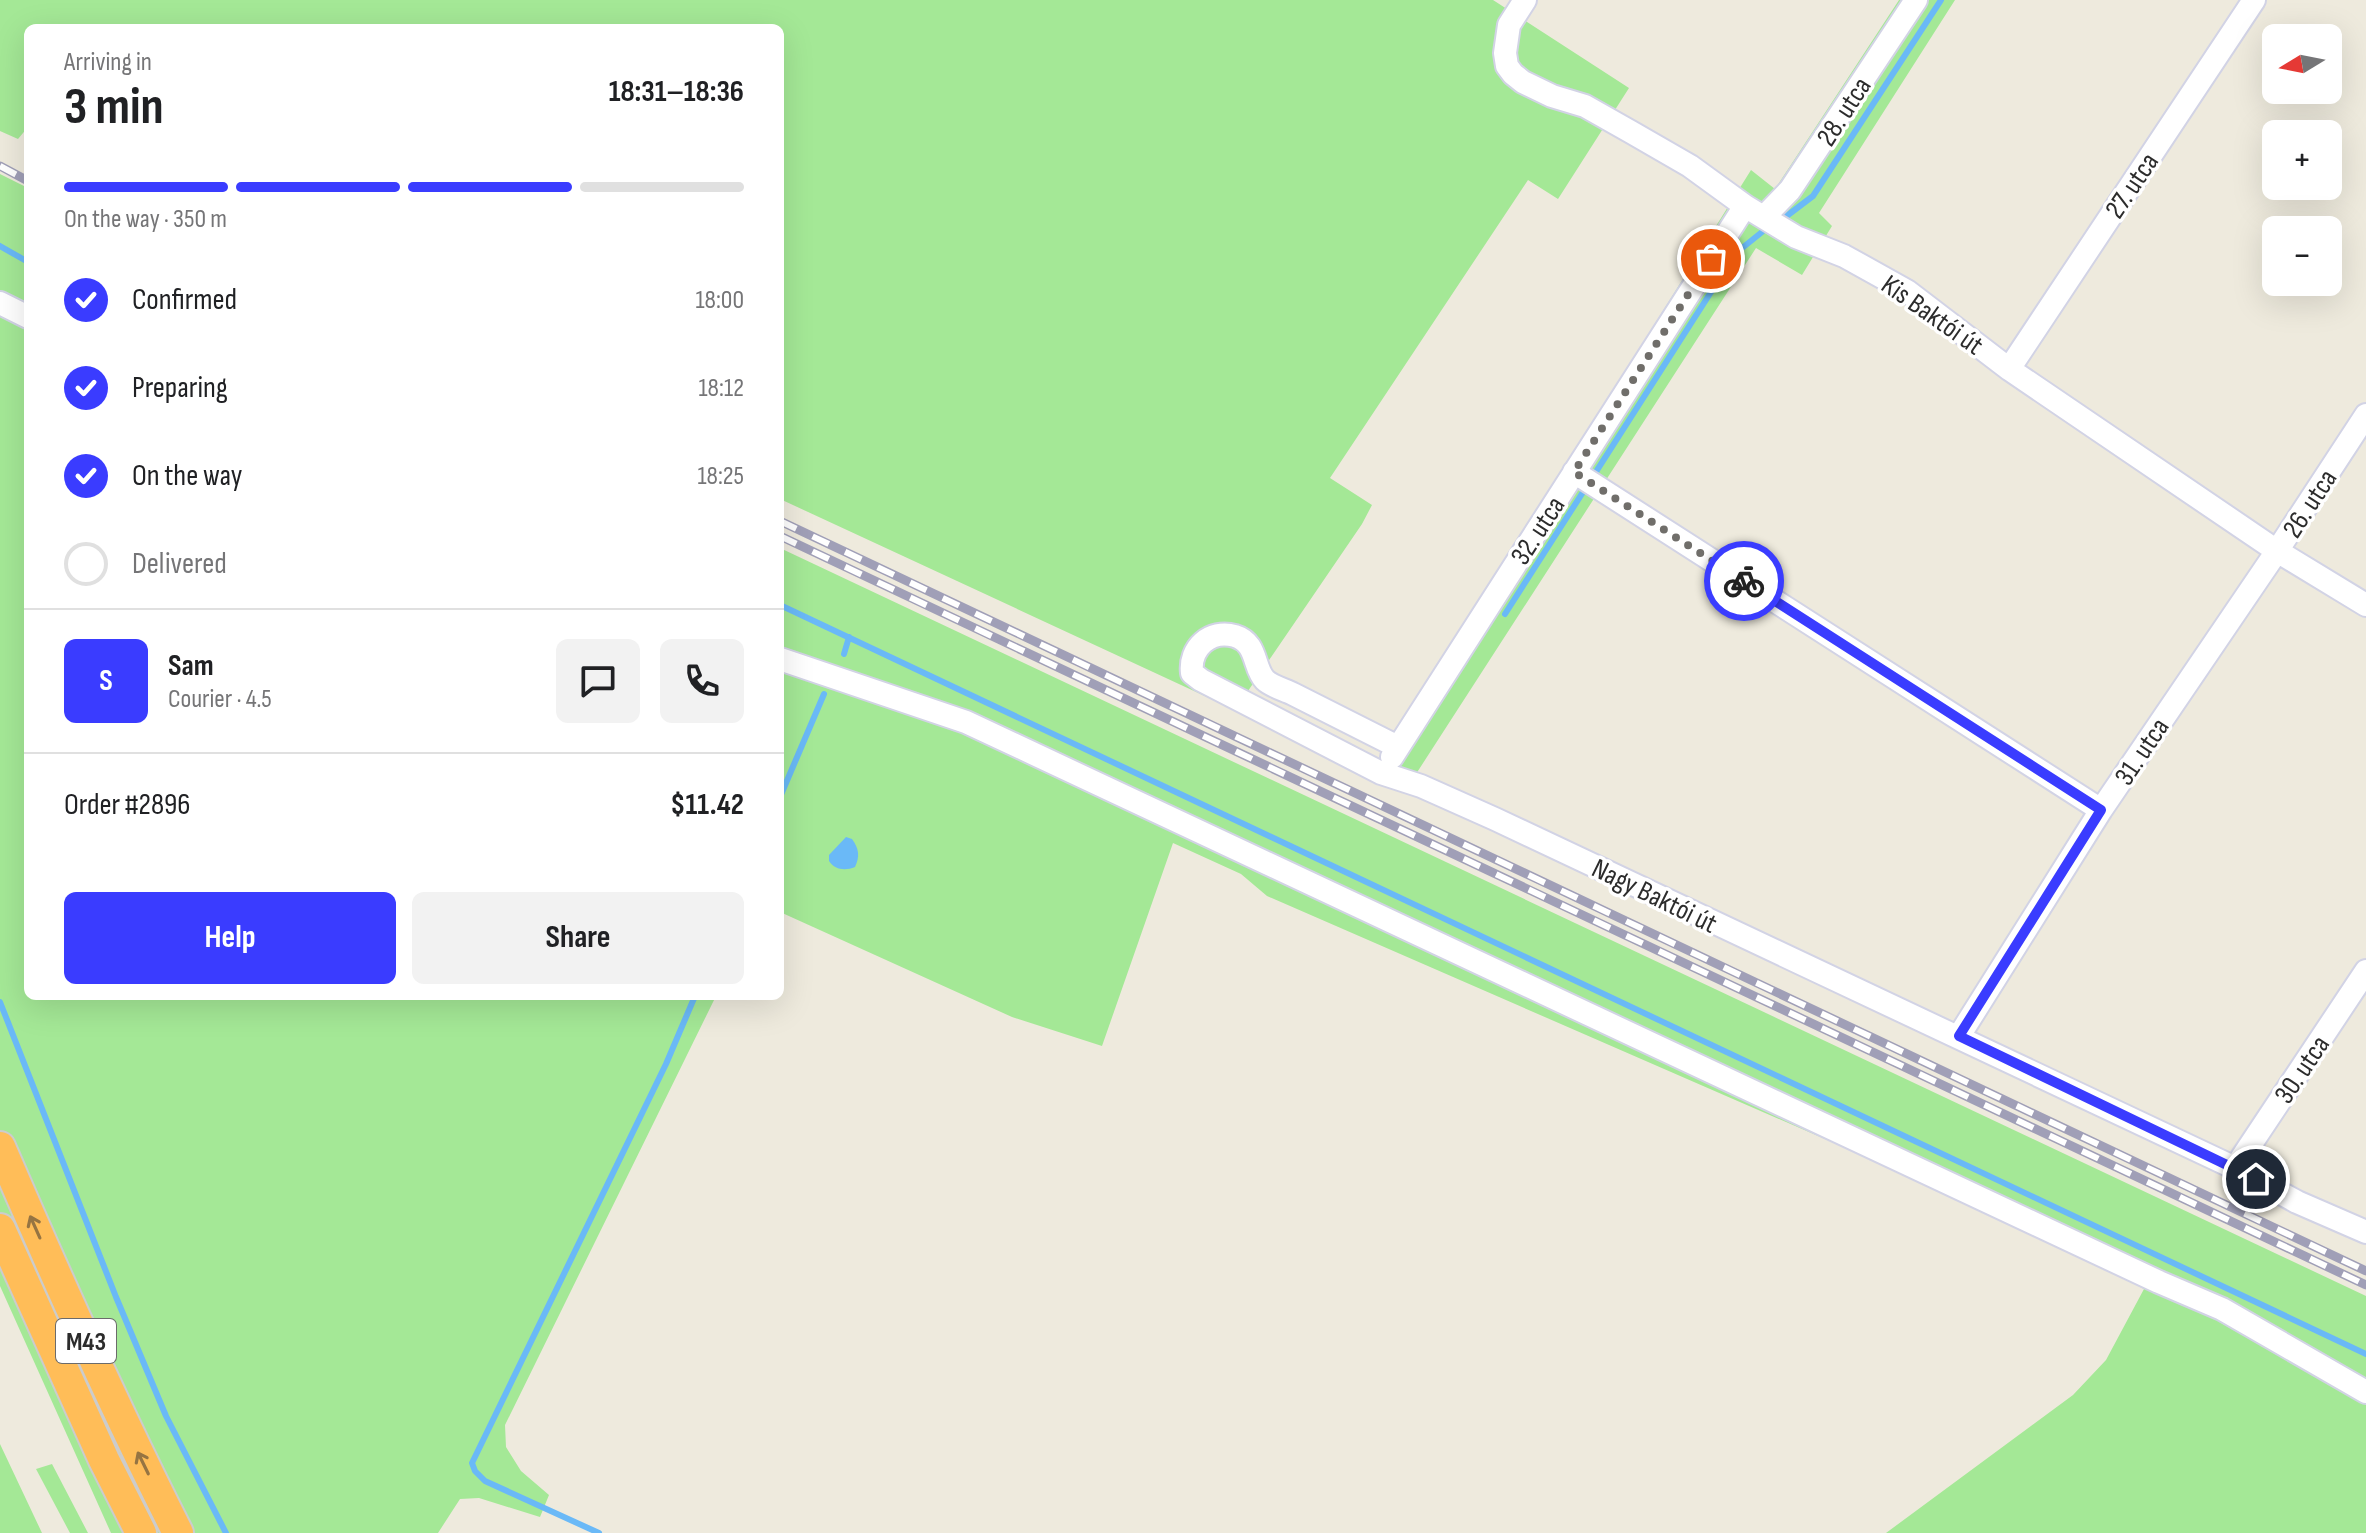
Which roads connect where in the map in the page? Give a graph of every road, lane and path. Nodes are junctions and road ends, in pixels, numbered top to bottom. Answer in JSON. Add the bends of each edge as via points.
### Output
{"nodes":[{"id":1,"x":1525,"y":0,"type":"edge"},
{"id":2,"x":1916,"y":0,"type":"edge"},
{"id":3,"x":2254,"y":0,"type":"edge"},
{"id":4,"x":1754,"y":211,"type":"junction"},
{"id":5,"x":0,"y":303,"type":"edge"},
{"id":6,"x":24,"y":315,"type":"edge"},
{"id":7,"x":2009,"y":369,"type":"junction"},
{"id":8,"x":2366,"y":415,"type":"edge"},
{"id":9,"x":1574,"y":472,"type":"junction"},
{"id":10,"x":2277,"y":551,"type":"junction"},
{"id":11,"x":2366,"y":605,"type":"edge"},
{"id":12,"x":784,"y":660,"type":"edge"},
{"id":13,"x":1398,"y":747,"type":"junction"},
{"id":14,"x":1381,"y":773,"type":"junction"},
{"id":15,"x":2101,"y":810,"type":"junction"},
{"id":16,"x":2366,"y":971,"type":"edge"},
{"id":17,"x":1959,"y":1036,"type":"junction"},
{"id":18,"x":0,"y":1147,"type":"edge"},
{"id":19,"x":2235,"y":1168,"type":"junction"},
{"id":20,"x":0,"y":1229,"type":"edge"},
{"id":21,"x":2366,"y":1232,"type":"edge"},
{"id":22,"x":2366,"y":1392,"type":"edge"},
{"id":23,"x":141,"y":1533,"type":"edge"},
{"id":24,"x":178,"y":1533,"type":"edge"}],
"edges":[{"from":1,"to":4,"type":"street","name":"Kis Baktói út","via":[[1505,40],[1507,66],[1513,74],[1631,132]]},
{"from":2,"to":4,"type":"street","name":"28. utca","via":[[1790,190]]},
{"from":3,"to":7,"type":"street","name":"27. utca"},
{"from":4,"to":7,"type":"street","name":"Kis Baktói út","via":[[1907,291]]},
{"from":4,"to":9,"type":"street","name":"32. utca"},
{"from":5,"to":6,"type":"street"},
{"from":7,"to":10,"type":"street","name":"Kis Baktói út"},
{"from":8,"to":10,"type":"street","name":"26. utca"},
{"from":9,"to":13,"type":"street","name":"32. utca"},
{"from":9,"to":15,"type":"street"},
{"from":10,"to":11,"type":"street","name":"Kis Baktói út"},
{"from":10,"to":15,"type":"street","name":"31. utca"},
{"from":12,"to":22,"type":"street","via":[[966,722],[2222,1309]]},
{"from":13,"to":14,"type":"street","name":"32. utca"},
{"from":13,"to":14,"type":"street","name":"Nagy Baktói út","via":[[1265,680],[1248,644],[1239,637],[1213,636],[1192,655],[1192,673],[1201,680]]},
{"from":14,"to":17,"type":"street","name":"Nagy Baktói út","via":[[1495,819]]},
{"from":15,"to":17,"type":"street","name":"31. utca"},
{"from":16,"to":19,"type":"street","name":"30. utca"},
{"from":17,"to":19,"type":"street","name":"Nagy Baktói út"},
{"from":24,"to":18,"type":"highway","number":"M43","one_way":true},
{"from":19,"to":21,"type":"street","name":"Nagy Baktói út"},
{"from":20,"to":23,"type":"highway","number":"M43"}]}
